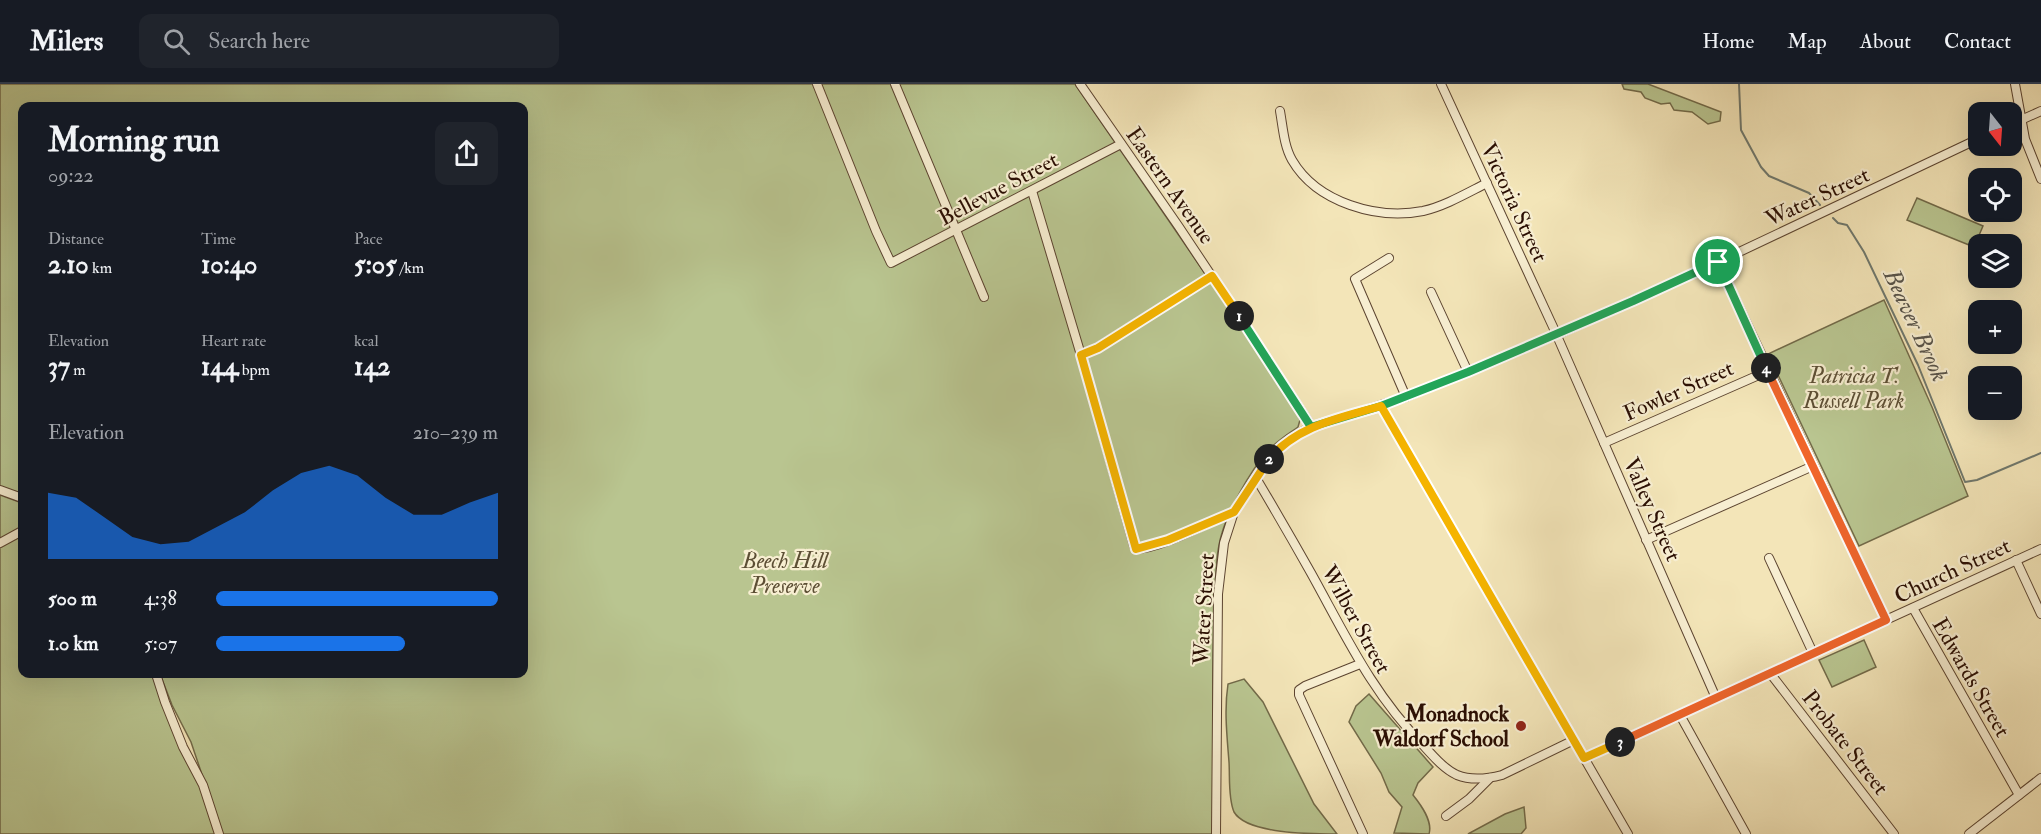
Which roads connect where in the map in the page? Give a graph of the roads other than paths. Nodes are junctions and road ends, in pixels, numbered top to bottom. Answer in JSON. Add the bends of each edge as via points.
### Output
{"nodes":[{"id":1,"x":817,"y":84,"type":"edge"},
{"id":2,"x":895,"y":84,"type":"edge"},
{"id":3,"x":1080,"y":84,"type":"edge"},
{"id":4,"x":1441,"y":84,"type":"edge"},
{"id":5,"x":2015,"y":84,"type":"edge"},
{"id":6,"x":2018,"y":102,"type":"edge"},
{"id":7,"x":1280,"y":111,"type":"dead end"},
{"id":8,"x":2041,"y":111,"type":"edge"},
{"id":9,"x":2022,"y":120,"type":"edge"},
{"id":10,"x":2022,"y":124,"type":"edge"},
{"id":11,"x":1121,"y":144,"type":"junction"},
{"id":12,"x":1968,"y":144,"type":"edge"},
{"id":13,"x":2041,"y":179,"type":"edge"},
{"id":14,"x":1487,"y":183,"type":"junction"},
{"id":15,"x":1032,"y":191,"type":"junction"},
{"id":16,"x":955,"y":231,"type":"junction"},
{"id":17,"x":1389,"y":258,"type":"dead end"},
{"id":18,"x":1718,"y":262,"type":"junction"},
{"id":19,"x":1212,"y":276,"type":"junction"},
{"id":20,"x":1431,"y":292,"type":"dead end"},
{"id":21,"x":984,"y":297,"type":"dead end"},
{"id":22,"x":1556,"y":334,"type":"junction"},
{"id":23,"x":1081,"y":355,"type":"junction"},
{"id":24,"x":1767,"y":371,"type":"junction"},
{"id":25,"x":1468,"y":372,"type":"junction"},
{"id":26,"x":1406,"y":397,"type":"junction"},
{"id":27,"x":1381,"y":406,"type":"junction"},
{"id":28,"x":1311,"y":427,"type":"junction"},
{"id":29,"x":1604,"y":442,"type":"junction"},
{"id":30,"x":1813,"y":466,"type":"junction"},
{"id":31,"x":1256,"y":478,"type":"junction"},
{"id":32,"x":0,"y":490,"type":"edge"},
{"id":33,"x":18,"y":497,"type":"edge"},
{"id":34,"x":1234,"y":512,"type":"junction"},
{"id":35,"x":18,"y":533,"type":"edge"},
{"id":36,"x":1646,"y":540,"type":"junction"},
{"id":37,"x":0,"y":543,"type":"edge"},
{"id":38,"x":2041,"y":549,"type":"edge"},
{"id":39,"x":1769,"y":558,"type":"dead end"},
{"id":40,"x":2016,"y":561,"type":"junction"},
{"id":41,"x":1912,"y":608,"type":"junction"},
{"id":42,"x":2041,"y":614,"type":"edge"},
{"id":43,"x":1886,"y":620,"type":"junction"},
{"id":44,"x":1813,"y":653,"type":"junction"},
{"id":45,"x":1360,"y":664,"type":"junction"},
{"id":46,"x":1770,"y":672,"type":"junction"},
{"id":47,"x":157,"y":678,"type":"edge"},
{"id":48,"x":1716,"y":698,"type":"junction"},
{"id":49,"x":1680,"y":715,"type":"junction"},
{"id":50,"x":1574,"y":740,"type":"junction"},
{"id":51,"x":1584,"y":758,"type":"junction"},
{"id":52,"x":1490,"y":778,"type":"junction"},
{"id":53,"x":2041,"y":778,"type":"edge"},
{"id":54,"x":2019,"y":795,"type":"junction"},
{"id":55,"x":1446,"y":816,"type":"dead end"},
{"id":56,"x":1975,"y":832,"type":"edge"},
{"id":57,"x":219,"y":834,"type":"edge"},
{"id":58,"x":1216,"y":834,"type":"edge"},
{"id":59,"x":1363,"y":834,"type":"edge"},
{"id":60,"x":1628,"y":834,"type":"edge"},
{"id":61,"x":1746,"y":834,"type":"edge"},
{"id":62,"x":1894,"y":834,"type":"edge"}],
"edges":[{"from":1,"to":16,"type":"street","name":"Bellevue Street","via":[[891,263]]},
{"from":2,"to":16,"type":"street"},
{"from":3,"to":11,"type":"street","name":"Eastern Avenue"},
{"from":4,"to":14,"type":"street","name":"Victoria Street"},
{"from":5,"to":6,"type":"street"},
{"from":7,"to":14,"type":"street","via":[[1287,149],[1300,172],[1326,195],[1349,204],[1405,214],[1426,210]]},
{"from":8,"to":9,"type":"street"},
{"from":10,"to":13,"type":"street","via":[[2028,151]]},
{"from":11,"to":15,"type":"street","name":"Bellevue Street"},
{"from":11,"to":19,"type":"street","name":"Eastern Avenue"},
{"from":12,"to":18,"type":"street","name":"Water Street"},
{"from":14,"to":22,"type":"street","name":"Victoria Street"},
{"from":15,"to":16,"type":"street","name":"Bellevue Street"},
{"from":15,"to":23,"type":"street"},
{"from":16,"to":21,"type":"street"},
{"from":17,"to":26,"type":"street","via":[[1355,279]]},
{"from":18,"to":22,"type":"street","name":"Water Street"},
{"from":18,"to":24,"type":"street"},
{"from":19,"to":23,"type":"street"},
{"from":19,"to":28,"type":"street","name":"Eastern Avenue"},
{"from":20,"to":25,"type":"street"},
{"from":22,"to":25,"type":"street","name":"Water Street"},
{"from":22,"to":29,"type":"street","name":"Valley Street"},
{"from":23,"to":34,"type":"street","via":[[1136,549]]},
{"from":24,"to":29,"type":"street","name":"Fowler Street"},
{"from":24,"to":30,"type":"street"},
{"from":25,"to":26,"type":"street","name":"Water Street"},
{"from":26,"to":27,"type":"street","name":"Water Street"},
{"from":27,"to":28,"type":"street","name":"Water Street"},
{"from":27,"to":50,"type":"street"},
{"from":28,"to":31,"type":"street","name":"Water Street","via":[[1279,448]]},
{"from":29,"to":36,"type":"street","name":"Valley Street"},
{"from":30,"to":36,"type":"street"},
{"from":30,"to":43,"type":"street"},
{"from":31,"to":34,"type":"street","name":"Water Street"},
{"from":31,"to":45,"type":"street","name":"Wilber Street"},
{"from":32,"to":33,"type":"street"},
{"from":34,"to":58,"type":"street","name":"Water Street","via":[[1224,543],[1219,581]]},
{"from":35,"to":37,"type":"street"},
{"from":36,"to":48,"type":"street","name":"Valley Street"},
{"from":38,"to":40,"type":"street","name":"Church Street"},
{"from":39,"to":44,"type":"street"},
{"from":40,"to":41,"type":"street","name":"Church Street"},
{"from":40,"to":42,"type":"street"},
{"from":41,"to":43,"type":"street","name":"Church Street"},
{"from":41,"to":54,"type":"street","name":"Edwards Street"},
{"from":43,"to":44,"type":"street","name":"Church Street"},
{"from":44,"to":46,"type":"street","name":"Church Street"},
{"from":45,"to":52,"type":"street","name":"Wilber Street","via":[[1395,714],[1435,758],[1456,775]]},
{"from":45,"to":59,"type":"street","via":[[1307,685],[1299,690],[1299,696]]},
{"from":46,"to":48,"type":"street","name":"Church Street"},
{"from":46,"to":62,"type":"street","name":"Probate Street"},
{"from":47,"to":57,"type":"street","via":[[183,747],[203,785]]},
{"from":48,"to":49,"type":"street","name":"Church Street"},
{"from":49,"to":51,"type":"street","name":"Church Street"},
{"from":49,"to":61,"type":"street"},
{"from":50,"to":51,"type":"street"},
{"from":50,"to":52,"type":"street","name":"Wilber Street","via":[[1502,776]]},
{"from":51,"to":60,"type":"street"},
{"from":52,"to":55,"type":"street"},
{"from":53,"to":54,"type":"street"},
{"from":54,"to":56,"type":"street"}]}
